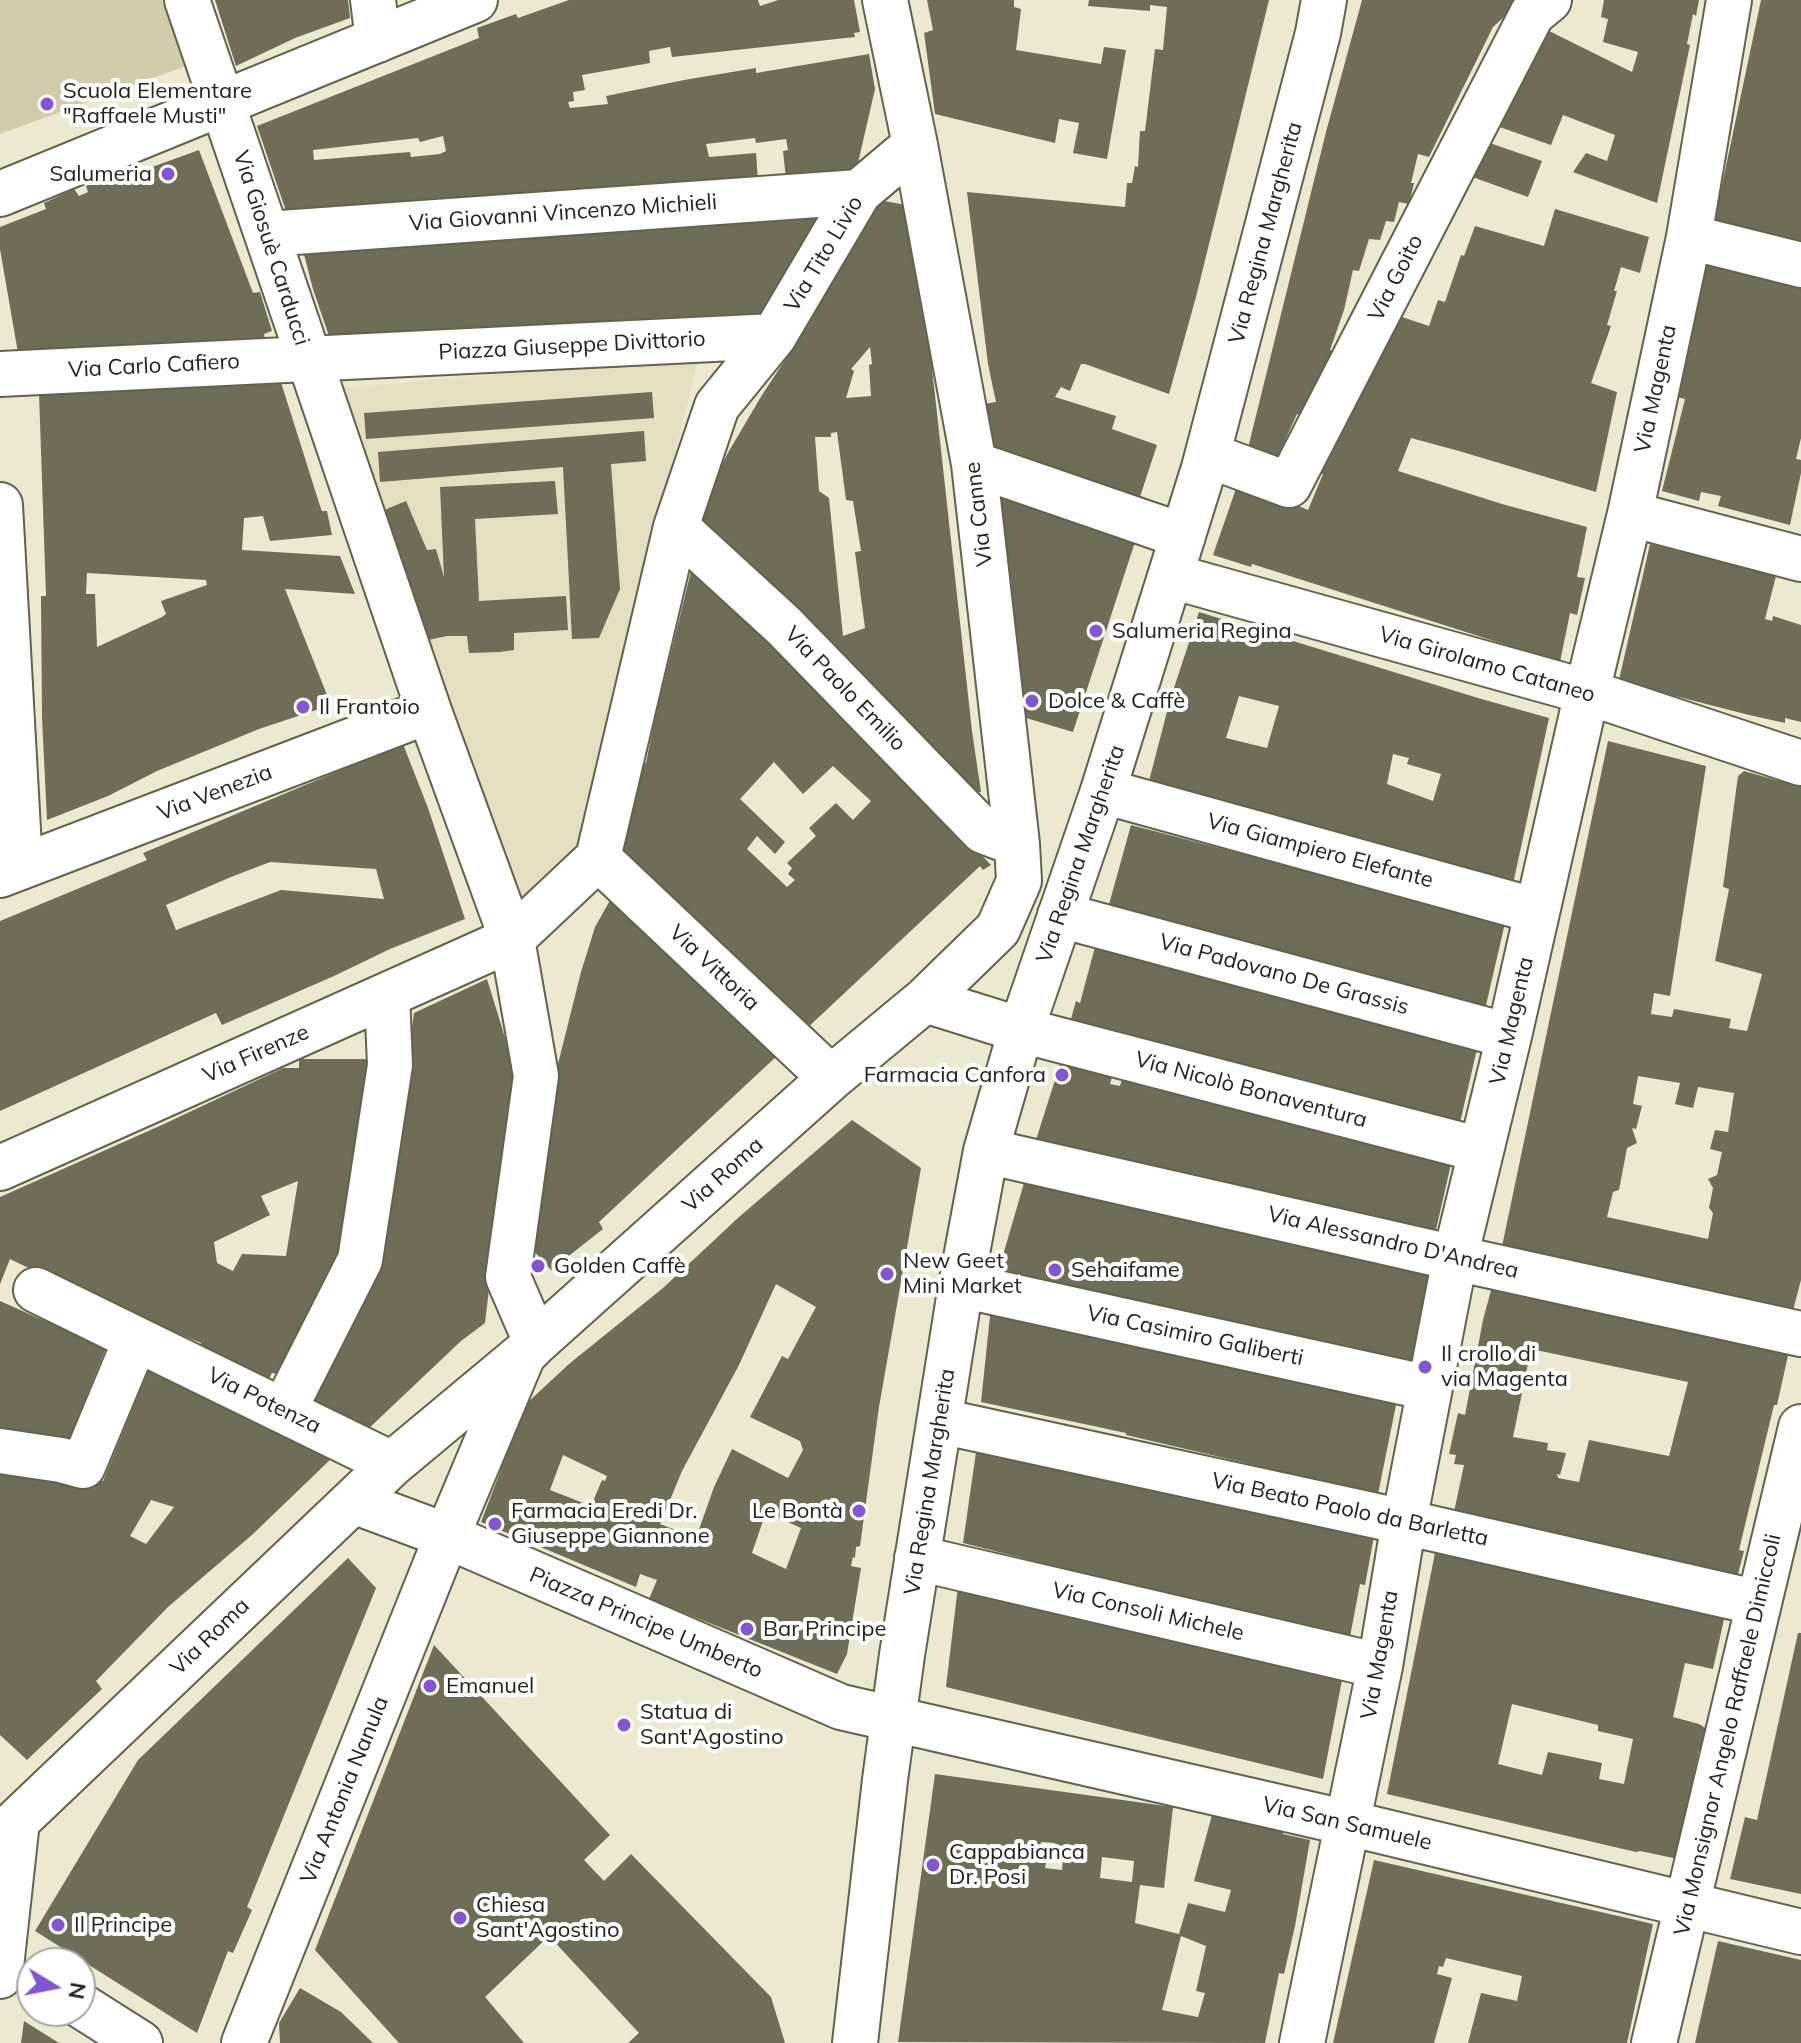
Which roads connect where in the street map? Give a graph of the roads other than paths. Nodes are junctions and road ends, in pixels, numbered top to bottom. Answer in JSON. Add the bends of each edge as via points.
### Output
{"nodes":[{"id":1,"x":187,"y":0,"type":"edge"},
{"id":2,"x":475,"y":0,"type":"edge"},
{"id":3,"x":885,"y":0,"type":"edge"},
{"id":4,"x":1324,"y":0,"type":"edge"},
{"id":5,"x":1549,"y":0,"type":"edge"},
{"id":6,"x":1729,"y":0,"type":"edge"},
{"id":7,"x":376,"y":20,"type":"edge"},
{"id":8,"x":223,"y":104,"type":"junction"},
{"id":9,"x":915,"y":145,"type":"junction"},
{"id":10,"x":859,"y":192,"type":"junction"},
{"id":11,"x":0,"y":194,"type":"edge"},
{"id":12,"x":267,"y":234,"type":"junction"},
{"id":13,"x":1689,"y":237,"type":"junction"},
{"id":14,"x":1801,"y":265,"type":"edge"},
{"id":15,"x":774,"y":336,"type":"junction"},
{"id":16,"x":308,"y":359,"type":"junction"},
{"id":17,"x":0,"y":374,"type":"edge"},
{"id":18,"x":1208,"y":455,"type":"junction"},
{"id":19,"x":974,"y":464,"type":"junction"},
{"id":20,"x":0,"y":505,"type":"edge"},
{"id":21,"x":1630,"y":514,"type":"junction"},
{"id":22,"x":676,"y":527,"type":"junction"},
{"id":23,"x":1177,"y":556,"type":"junction"},
{"id":24,"x":1801,"y":559,"type":"edge"},
{"id":25,"x":1587,"y":692,"type":"junction"},
{"id":26,"x":429,"y":711,"type":"junction"},
{"id":27,"x":1801,"y":763,"type":"edge"},
{"id":28,"x":1103,"y":791,"type":"junction"},
{"id":29,"x":1017,"y":844,"type":"junction"},
{"id":30,"x":598,"y":858,"type":"junction"},
{"id":31,"x":10,"y":870,"type":"edge"},
{"id":32,"x":1537,"y":911,"type":"junction"},
{"id":33,"x":1060,"y":915,"type":"junction"},
{"id":34,"x":512,"y":939,"type":"junction"},
{"id":35,"x":387,"y":995,"type":"junction"},
{"id":36,"x":925,"y":1000,"type":"junction"},
{"id":37,"x":1021,"y":1030,"type":"junction"},
{"id":38,"x":1509,"y":1036,"type":"junction"},
{"id":39,"x":831,"y":1078,"type":"junction"},
{"id":40,"x":1481,"y":1150,"type":"junction"},
{"id":41,"x":986,"y":1151,"type":"junction"},
{"id":42,"x":0,"y":1168,"type":"edge"},
{"id":43,"x":1455,"y":1258,"type":"junction"},
{"id":44,"x":961,"y":1285,"type":"junction"},
{"id":45,"x":36,"y":1290,"type":"dead end"},
{"id":46,"x":1801,"y":1334,"type":"edge"},
{"id":47,"x":136,"y":1339,"type":"junction"},
{"id":48,"x":530,"y":1348,"type":"junction"},
{"id":49,"x":1429,"y":1388,"type":"junction"},
{"id":50,"x":284,"y":1410,"type":"junction"},
{"id":51,"x":940,"y":1421,"type":"junction"},
{"id":52,"x":1801,"y":1427,"type":"edge"},
{"id":53,"x":0,"y":1451,"type":"edge"},
{"id":54,"x":392,"y":1464,"type":"junction"},
{"id":55,"x":353,"y":1501,"type":"junction"},
{"id":56,"x":1404,"y":1522,"type":"junction"},
{"id":57,"x":447,"y":1536,"type":"junction"},
{"id":58,"x":917,"y":1558,"type":"junction"},
{"id":59,"x":1759,"y":1603,"type":"junction"},
{"id":60,"x":1380,"y":1666,"type":"junction"},
{"id":61,"x":893,"y":1719,"type":"junction"},
{"id":62,"x":8,"y":1810,"type":"edge"},
{"id":63,"x":1348,"y":1823,"type":"junction"},
{"id":64,"x":1687,"y":1905,"type":"junction"},
{"id":65,"x":1801,"y":1932,"type":"edge"},
{"id":66,"x":11,"y":1969,"type":"edge"},
{"id":67,"x":96,"y":2015,"type":"edge"},
{"id":68,"x":140,"y":2043,"type":"edge"},
{"id":69,"x":244,"y":2043,"type":"edge"},
{"id":70,"x":855,"y":2043,"type":"edge"},
{"id":71,"x":1302,"y":2043,"type":"edge"},
{"id":72,"x":1654,"y":2043,"type":"edge"}],
"edges":[{"from":1,"to":8,"type":"street","name":"Via Giosuè Carducci"},
{"from":2,"to":7,"type":"street"},
{"from":3,"to":9,"type":"street","name":"Via Canne"},
{"from":4,"to":18,"type":"street","name":"Via Regina Margherita"},
{"from":5,"to":18,"type":"street","name":"Via Goito","via":[[1532,14],[1289,485]]},
{"from":6,"to":13,"type":"street","name":"Via Magenta"},
{"from":7,"to":8,"type":"street"},
{"from":8,"to":11,"type":"street"},
{"from":8,"to":12,"type":"street","name":"Via Giosuè Carducci"},
{"from":9,"to":10,"type":"street","name":"Via Tito Livio"},
{"from":9,"to":19,"type":"street","name":"Via Canne"},
{"from":10,"to":12,"type":"street","name":"Via Giovanni Vincenzo Michieli"},
{"from":10,"to":15,"type":"street","name":"Via Tito Livio"},
{"from":12,"to":16,"type":"street","name":"Via Giosuè Carducci"},
{"from":13,"to":14,"type":"street"},
{"from":13,"to":21,"type":"street","name":"Via Magenta"},
{"from":15,"to":16,"type":"street","name":"Piazza Giuseppe Divittorio"},
{"from":15,"to":22,"type":"street","via":[[717,406]]},
{"from":16,"to":17,"type":"street","name":"Via Carlo Cafiero"},
{"from":16,"to":26,"type":"street"},
{"from":18,"to":23,"type":"street","name":"Via Regina Margherita"},
{"from":19,"to":23,"type":"street","name":"Via Girolamo Cataneo"},
{"from":19,"to":29,"type":"street","name":"Via Canne"},
{"from":20,"to":31,"type":"street"},
{"from":21,"to":24,"type":"street"},
{"from":21,"to":25,"type":"street","name":"Via Magenta"},
{"from":22,"to":29,"type":"street","name":"Via Paolo Emilio","via":[[784,626],[983,831]]},
{"from":22,"to":30,"type":"street"},
{"from":23,"to":25,"type":"street","name":"Via Girolamo Cataneo"},
{"from":23,"to":28,"type":"street","name":"Via Regina Margherita"},
{"from":25,"to":27,"type":"street","name":"Via Girolamo Cataneo"},
{"from":25,"to":32,"type":"street","name":"Via Magenta"},
{"from":26,"to":31,"type":"street","name":"Via Venezia"},
{"from":26,"to":34,"type":"street"},
{"from":28,"to":32,"type":"street","name":"Via Giampiero Elefante"},
{"from":28,"to":33,"type":"street","name":"Via Regina Margherita"},
{"from":29,"to":36,"type":"street","name":"Via Canne","via":[[1019,881],[998,929]]},
{"from":30,"to":34,"type":"street"},
{"from":30,"to":39,"type":"street","name":"Via Vittoria"},
{"from":32,"to":38,"type":"street","name":"Via Magenta"},
{"from":33,"to":37,"type":"street","name":"Via Regina Margherita"},
{"from":33,"to":38,"type":"street","name":"Via Padovano De Grassis"},
{"from":34,"to":35,"type":"street","name":"Via Firenze"},
{"from":34,"to":48,"type":"street","via":[[536,1076],[508,1277]]},
{"from":35,"to":42,"type":"street","name":"Via Firenze"},
{"from":35,"to":50,"type":"street","via":[[390,1065],[360,1260]]},
{"from":36,"to":37,"type":"street","name":"Via Nicolò Bonaventura"},
{"from":36,"to":39,"type":"street","name":"Via Roma"},
{"from":37,"to":40,"type":"street","name":"Via Nicolò Bonaventura"},
{"from":37,"to":41,"type":"street","name":"Via Regina Margherita"},
{"from":38,"to":40,"type":"street","name":"Via Magenta"},
{"from":39,"to":48,"type":"street","name":"Via Roma"},
{"from":40,"to":43,"type":"street","name":"Via Magenta"},
{"from":41,"to":43,"type":"street","name":"Via Alessandro D'Andrea"},
{"from":41,"to":44,"type":"street","name":"Via Regina Margherita"},
{"from":43,"to":46,"type":"street","name":"Via Alessandro D'Andrea"},
{"from":43,"to":49,"type":"street","name":"Via Magenta"},
{"from":44,"to":49,"type":"street","name":"Via Casimiro Galiberti"},
{"from":44,"to":51,"type":"street","name":"Via Regina Margherita"},
{"from":45,"to":47,"type":"street","name":"Via Potenza"},
{"from":47,"to":50,"type":"street","name":"Via Potenza"},
{"from":47,"to":53,"type":"street","via":[[83,1466]]},
{"from":48,"to":54,"type":"street","name":"Via Roma"},
{"from":48,"to":57,"type":"street","name":"Via Roma"},
{"from":49,"to":56,"type":"street","name":"Via Magenta"},
{"from":50,"to":54,"type":"street","name":"Via Potenza"},
{"from":51,"to":56,"type":"street","name":"Via Beato Paolo da Barletta"},
{"from":51,"to":58,"type":"street","name":"Via Regina Margherita"},
{"from":52,"to":59,"type":"street","name":"Via Monsignor Angelo Raffaele Dimiccoli"},
{"from":54,"to":55,"type":"street","name":"Via Roma"},
{"from":55,"to":57,"type":"street","name":"Piazza Principe Umberto"},
{"from":55,"to":62,"type":"street","name":"Via Roma"},
{"from":56,"to":59,"type":"street","name":"Via Beato Paolo da Barletta"},
{"from":56,"to":60,"type":"street","name":"Via Magenta"},
{"from":57,"to":61,"type":"street","name":"Piazza Principe Umberto","via":[[841,1707]]},
{"from":57,"to":69,"type":"street","name":"Via Antonia Nanula"},
{"from":58,"to":60,"type":"street","name":"Via Consoli Michele"},
{"from":58,"to":61,"type":"street","name":"Via Regina Margherita"},
{"from":59,"to":64,"type":"street","name":"Via Monsignor Angelo Raffaele Dimiccoli"},
{"from":60,"to":63,"type":"street","name":"Via Magenta"},
{"from":61,"to":63,"type":"street","name":"Via San Samuele"},
{"from":61,"to":70,"type":"street","name":"Via Regina Margherita"},
{"from":62,"to":66,"type":"street","name":"Via Roma"},
{"from":63,"to":64,"type":"street","name":"Via San Samuele"},
{"from":63,"to":71,"type":"street","name":"Via Magenta"},
{"from":64,"to":65,"type":"street","name":"Via San Samuele"},
{"from":64,"to":72,"type":"street","name":"Via Monsignor Angelo Raffaele Dimiccoli"},
{"from":67,"to":68,"type":"street"}]}
